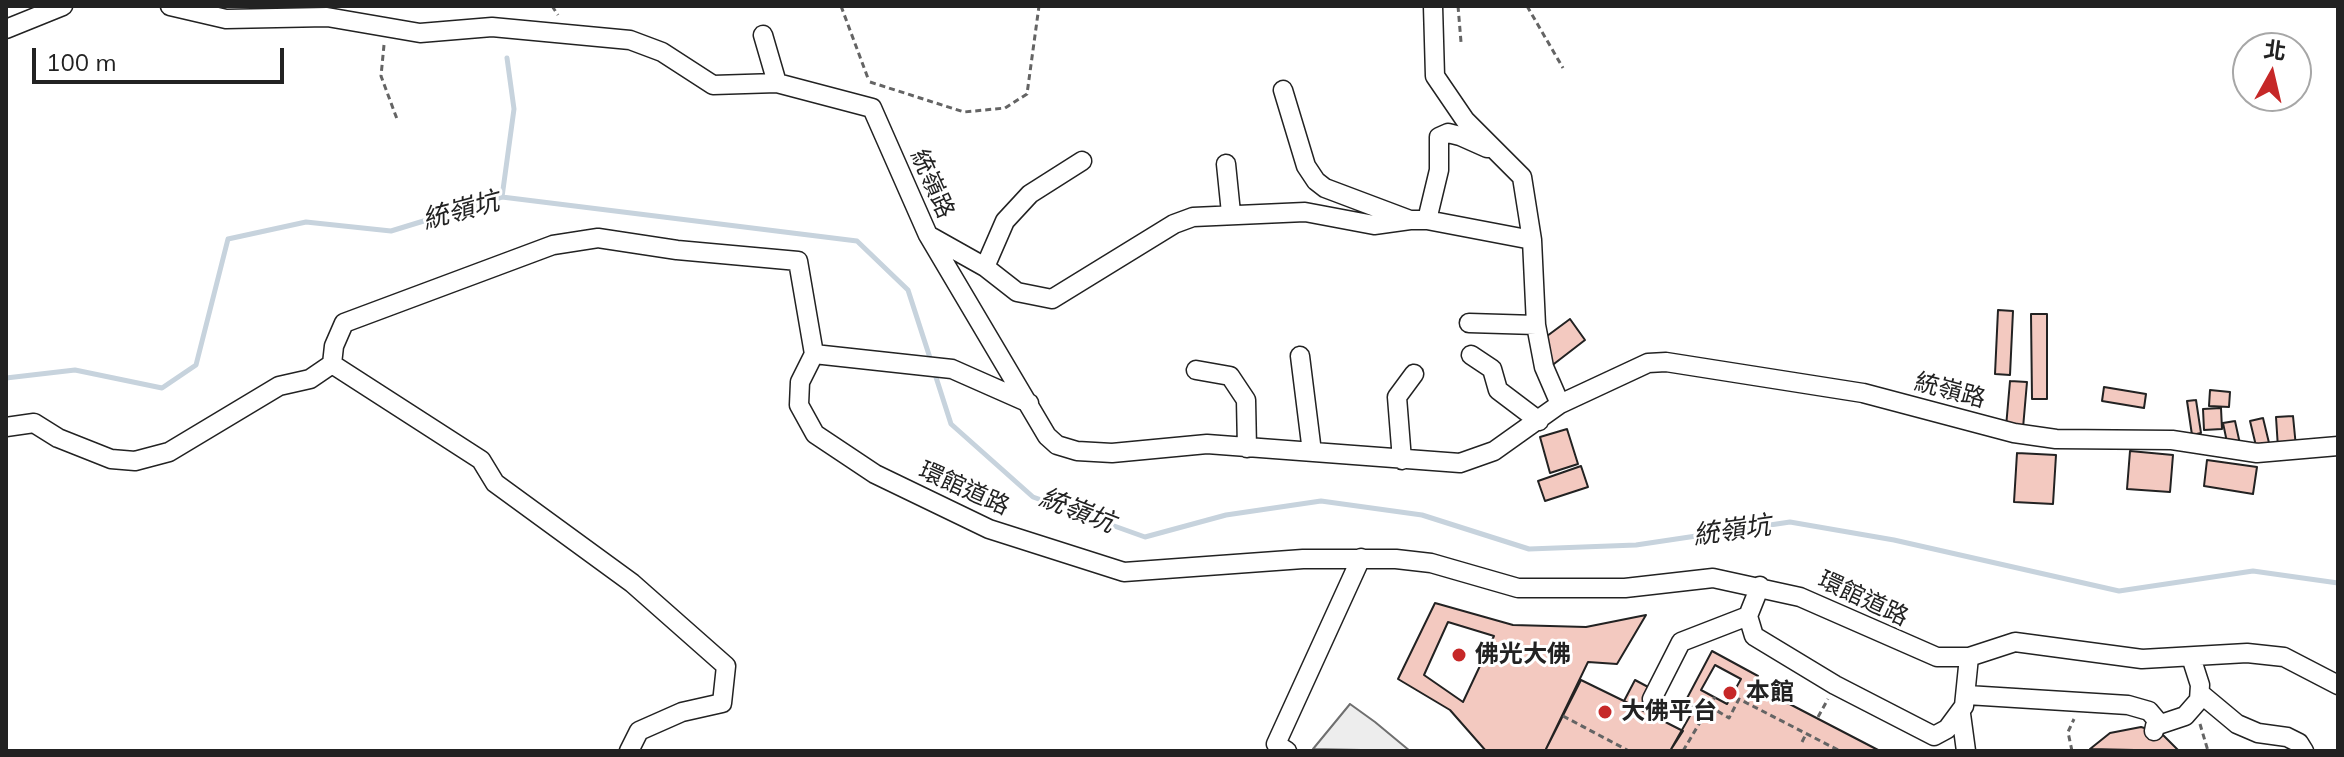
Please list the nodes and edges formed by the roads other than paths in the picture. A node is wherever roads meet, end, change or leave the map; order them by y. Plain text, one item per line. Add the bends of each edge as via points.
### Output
1 (63, 6) edge
2 (170, 6) edge
3 (1433, 6) edge
4 (6, 29) edge
5 (763, 35) dead end
6 (777, 83) junction
7 (1283, 90) dead end
8 (1504, 156) junction
9 (1082, 161) dead end
10 (1226, 164) dead end
11 (1231, 213) junction
12 (1419, 220) junction
13 (928, 235) junction
14 (1532, 240) junction
15 (985, 267) junction
16 (1469, 323) dead end
17 (1536, 325) junction
18 (814, 354) junction
19 (1471, 355) dead end
20 (1300, 356) dead end
21 (332, 364) junction
22 (1196, 370) dead end
23 (1414, 374) dead end
24 (1029, 403) junction
25 (1560, 404) junction
26 (1539, 421) junction
27 (6, 427) edge
28 (2338, 446) edge
29 (1247, 448) junction
30 (1312, 452) junction
31 (1402, 460) junction
32 (1361, 558) junction
33 (1760, 586) junction
34 (1748, 616) junction
35 (1969, 657) junction
36 (2191, 657) junction
37 (2338, 685) edge
38 (1967, 695) junction
39 (1652, 699) dead end
40 (2197, 702) junction
41 (1961, 714) junction
42 (629, 751) edge
43 (1287, 751) edge
44 (1966, 751) edge
45 (2304, 751) edge

1 - 4 street
2 - 6 street via 226,19 327,17 420,33 492,27 630,40 662,52 713,85
3 - 8 street via 1435,76 1465,120
5 - 6 street
6 - 13 street, 統嶺路 via 872,108
7 - 12 street via 1306,166 1316,181
8 - 12 street via 1460,136 1439,137 1439,170
8 - 14 street via 1522,177
9 - 15 street via 1030,194 1005,221
10 - 11 street
11 - 12 street via 1318,213 1374,225
11 - 15 street via 1174,224 1052,299 1017,292
12 - 14 street
13 - 15 street
13 - 24 street, 統嶺路
14 - 17 street
16 - 17 street
17 - 25 street via 1544,367
18 - 21 street via 798,261 598,238 553,245 344,323
18 - 24 street via 952,369
18 - 32 street, 環館道路 via 800,382 799,405 815,434 875,474 989,529 1124,572
19 - 26 street via 1492,369 1498,390
20 - 30 street
21 - 27 street via 310,379 279,386 169,452 135,461 111,459 34,423
21 - 42 street via 481,460 495,483 632,583 726,666 722,703 682,712 639,731
22 - 29 street via 1230,376 1246,400
23 - 31 street via 1397,397
24 - 29 street, 統嶺路 via 1047,436 1077,451 1207,444
25 - 26 street, 統嶺路
25 - 28 street, 統嶺路 via 1648,363 1666,362 1863,393 2056,439 2172,440 2257,453
26 - 31 street, 統嶺路 via 1479,458 1460,463
29 - 30 street, 統嶺路
30 - 31 street, 統嶺路
32 - 33 street, 環館道路 via 1431,563 1518,588 1625,588 1713,578
32 - 43 street via 1276,744
33 - 34 street
33 - 35 street, 環館道路 via 1800,597 1937,657
34 - 39 street via 1681,642
34 - 41 street via 1754,636 1931,735 1941,734
35 - 36 street, 環館道路 via 2020,642 2142,659
35 - 38 street
36 - 37 street, 環館道路 via 2284,657
36 - 40 street
38 - 40 street via 2128,705 2149,711 2157,727 2185,716
38 - 41 street
40 - 45 street via 2258,733 2287,737
41 - 44 street

